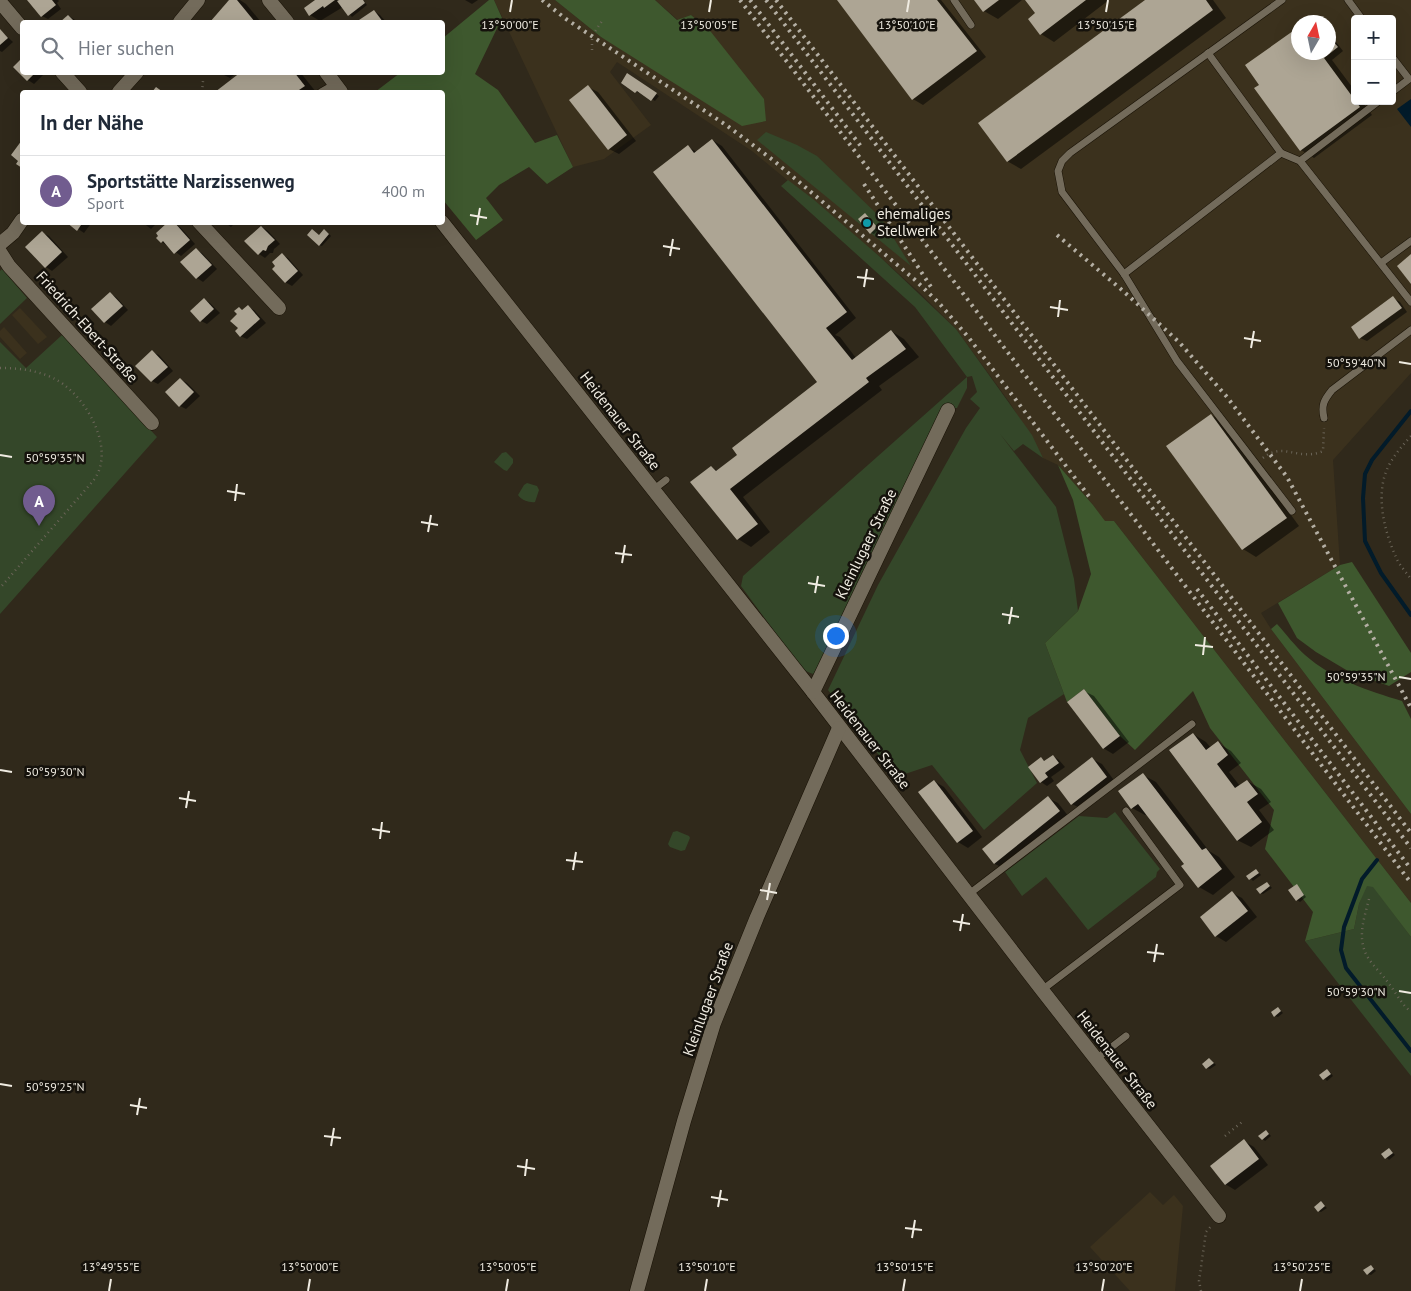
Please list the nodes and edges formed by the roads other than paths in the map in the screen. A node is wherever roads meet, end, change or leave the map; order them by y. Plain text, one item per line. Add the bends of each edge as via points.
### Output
1 (198, 0) edge
2 (270, 0) edge
3 (954, 0) edge
4 (1282, 0) edge
5 (1348, 0) edge
6 (0, 2) edge
7 (1359, 15) edge
8 (182, 20) edge
9 (285, 20) edge
10 (20, 26) edge
11 (970, 26) dead end
12 (1208, 53) junction
13 (1396, 62) edge
14 (65, 75) edge
15 (134, 75) edge
16 (328, 75) edge
17 (338, 88) edge
18 (1396, 89) edge
19 (78, 90) edge
20 (122, 90) edge
21 (1375, 105) edge
22 (1281, 154) junction
23 (1300, 162) junction
24 (20, 223) edge
25 (203, 225) edge
26 (444, 225) edge
27 (1411, 241) edge
28 (0, 244) edge
29 (0, 252) edge
30 (1381, 263) junction
31 (1124, 274) junction
32 (1411, 302) edge
33 (279, 308) dead end
34 (1411, 330) edge
35 (948, 410) dead end
36 (1324, 418) road end
37 (152, 423) dead end
38 (666, 480) dead end
39 (653, 490) junction
40 (1292, 511) dead end
41 (813, 692) junction
42 (1192, 724) dead end
43 (839, 728) junction
44 (1126, 811) dead end
45 (969, 894) junction
46 (1042, 990) junction
47 (1126, 1036) dead end
48 (1096, 1059) junction
49 (1219, 1216) road end
50 (637, 1291) edge

1 - 8 street
2 - 9 street
3 - 11 lane
4 - 12 lane
5 - 7 lane
6 - 10 street
12 - 22 lane
12 - 31 lane via 1070,153 1058,171 1062,192
13 - 18 lane via 1409,79
14 - 19 street
15 - 20 street
16 - 17 street
21 - 23 lane
22 - 23 lane
22 - 31 lane
23 - 30 lane
24 - 28 street
25 - 33 street
26 - 39 street, Heidenauer Straße
27 - 30 lane
29 - 37 street, Friedrich-Ebert-Straße via 9,266
30 - 32 lane
31 - 40 lane via 1177,361
34 - 36 lane via 1332,390 1324,399
35 - 41 street, Kleinlugaer Straße
38 - 39 lane
39 - 41 street, Heidenauer Straße
41 - 43 street, Heidenauer Straße
42 - 45 lane
43 - 45 street, Heidenauer Straße
43 - 50 street, Kleinlugaer Straße via 714,1023
44 - 46 lane via 1180,885
45 - 46 street, Heidenauer Straße
46 - 48 street, Heidenauer Straße
47 - 48 lane
48 - 49 street, Heidenauer Straße

